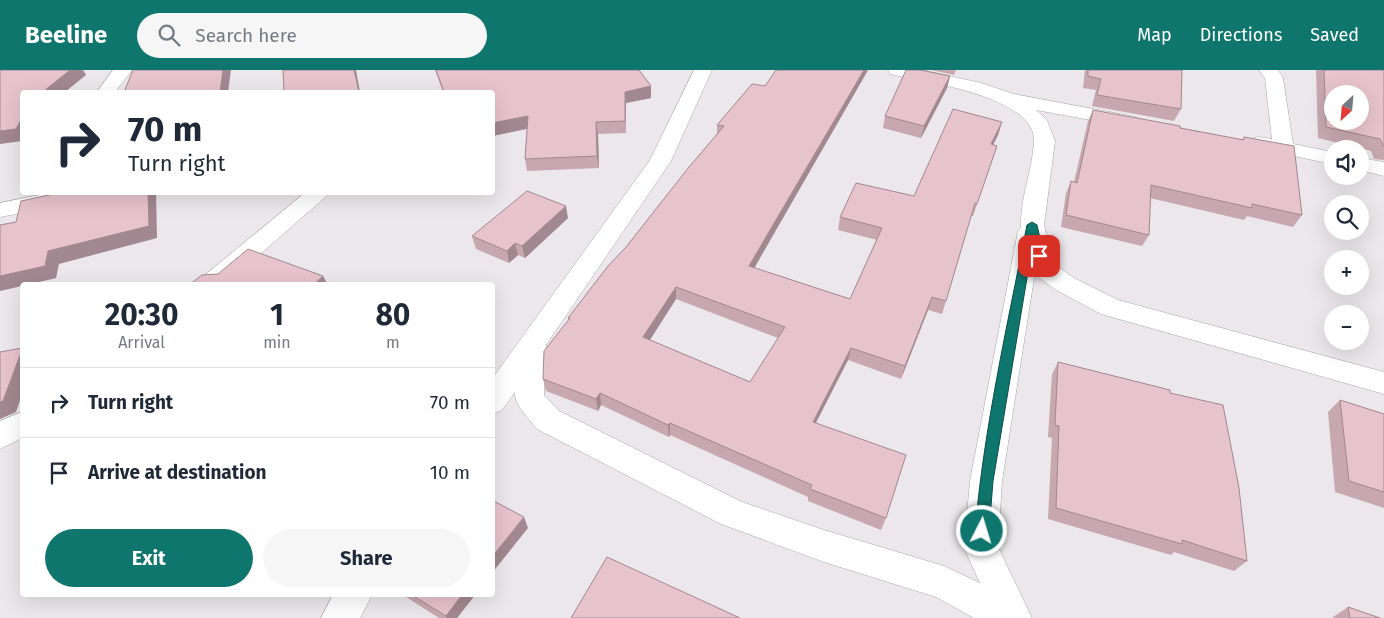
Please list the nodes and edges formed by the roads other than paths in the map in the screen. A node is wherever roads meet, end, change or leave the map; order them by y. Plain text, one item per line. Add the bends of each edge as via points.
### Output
1 (123, 70) edge
2 (703, 70) edge
3 (897, 70) edge
4 (1268, 70) edge
5 (108, 90) edge
6 (1010, 99) junction
7 (1147, 124) edge
8 (1235, 139) edge
9 (1284, 148) junction
10 (1324, 156) edge
11 (1369, 166) edge
12 (1384, 169) edge
13 (65, 195) edge
14 (316, 195) edge
15 (45, 197) edge
16 (0, 210) edge
17 (1032, 225) junction
18 (213, 282) edge
19 (533, 346) junction
20 (1384, 383) edge
21 (495, 398) edge
22 (20, 425) edge
23 (0, 436) edge
24 (353, 597) edge
25 (339, 618) edge
26 (1012, 618) edge

1 - 5 street
2 - 19 street via 660,161
3 - 6 street via 974,87
4 - 9 street via 1274,78
6 - 7 street
6 - 17 street via 1037,120 1044,141
8 - 9 street
9 - 10 street
11 - 12 street
13 - 15 street
14 - 18 street
15 - 16 street
17 - 20 street via 1039,256 1047,270 1064,284 1110,307
17 - 26 street via 988,471 980,548
19 - 21 street
19 - 26 street via 529,398 548,420 732,514 944,583
22 - 23 street
24 - 25 street

